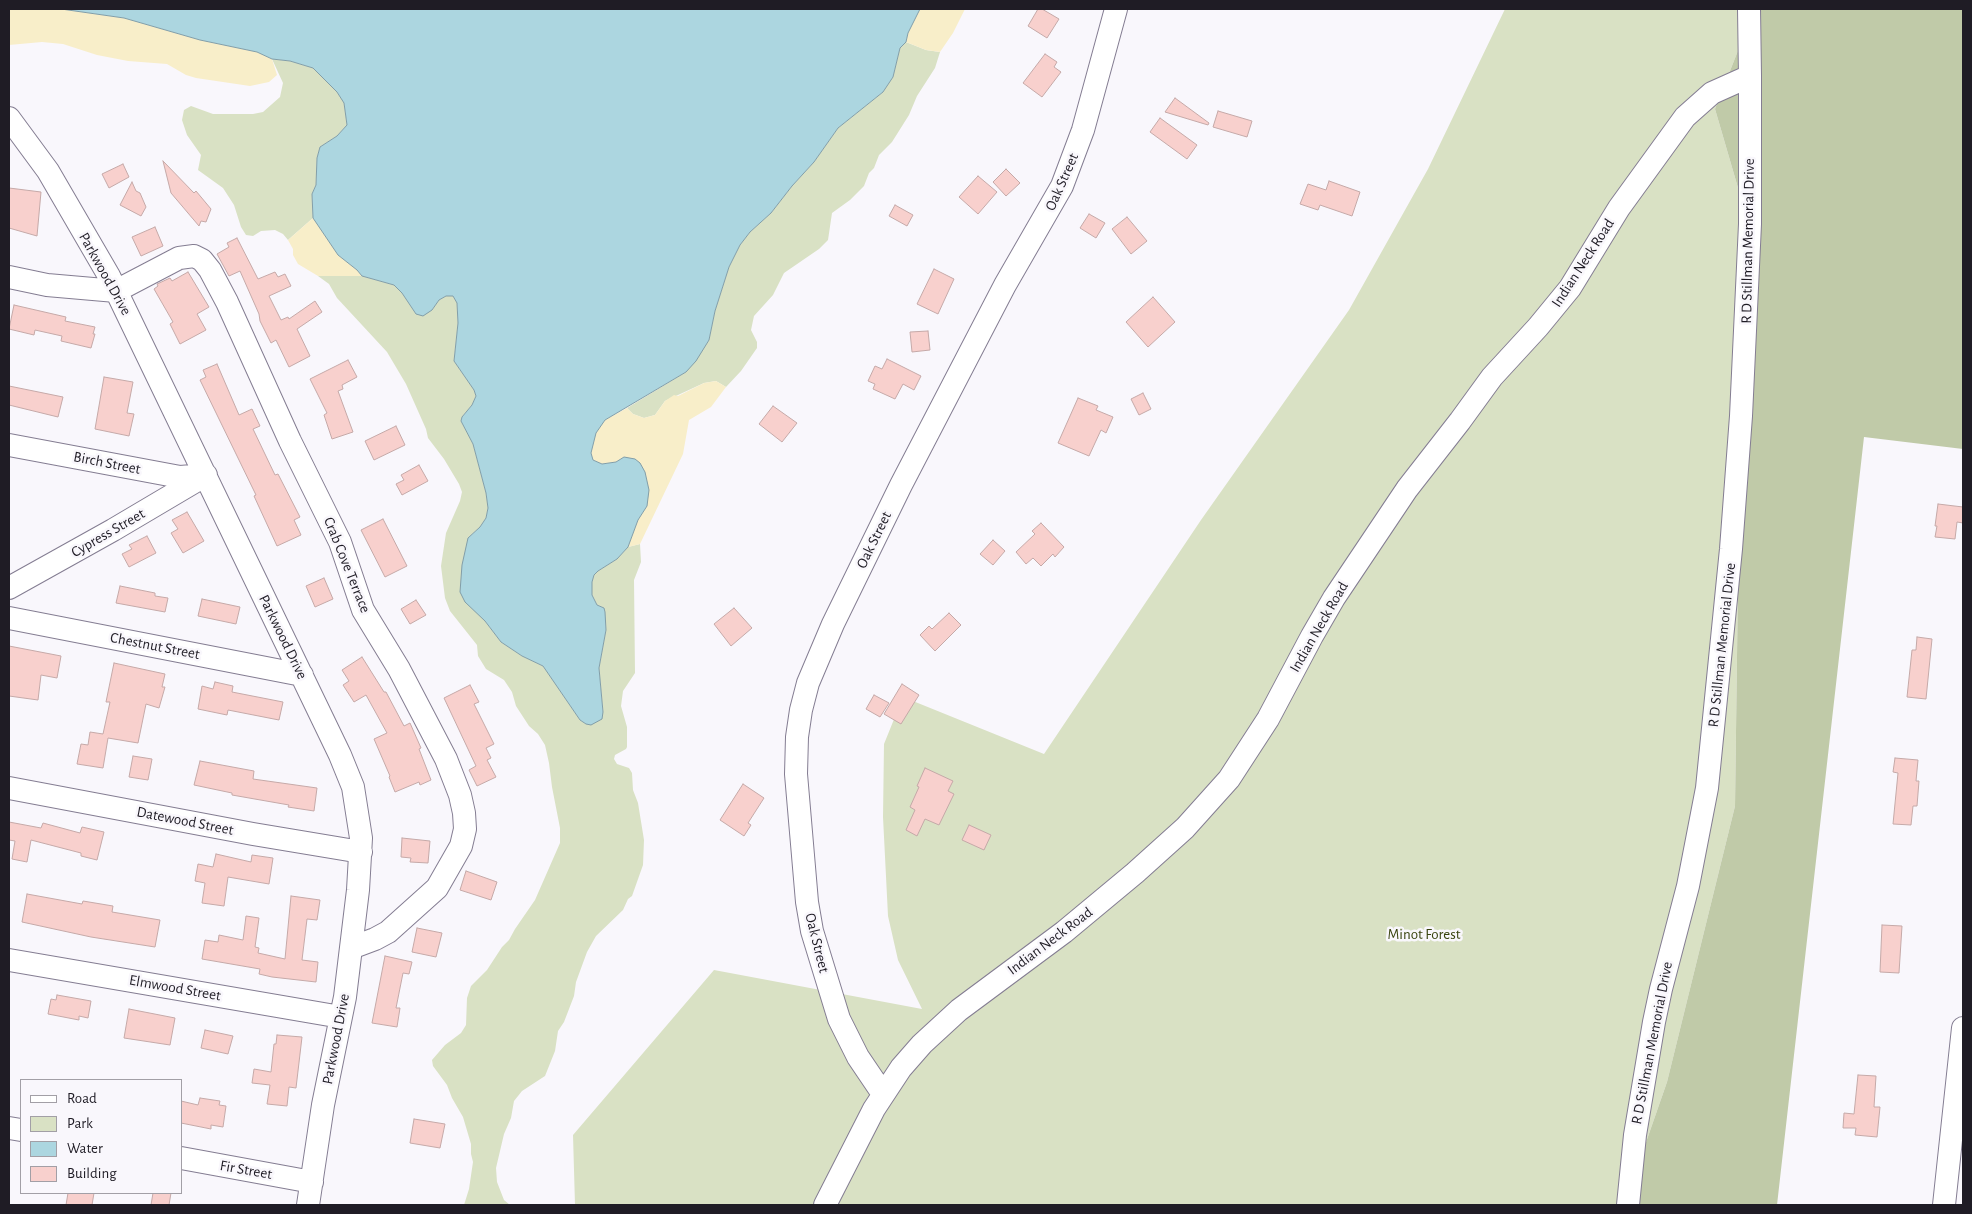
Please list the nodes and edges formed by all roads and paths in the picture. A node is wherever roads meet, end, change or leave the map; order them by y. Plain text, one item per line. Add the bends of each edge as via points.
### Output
1 (1116, 9) edge
2 (1749, 9) edge
3 (1750, 76) junction
4 (9, 118) edge
5 (9, 277) edge
6 (116, 291) junction
7 (9, 445) edge
8 (206, 475) junction
9 (9, 588) edge
10 (9, 618) edge
11 (302, 675) junction
12 (9, 788) edge
13 (361, 852) junction
14 (351, 948) junction
15 (9, 960) edge
16 (341, 1017) junction
17 (1963, 1028) edge
18 (883, 1094) junction
19 (182, 1158) edge
20 (312, 1182) junction
21 (308, 1205) edge
22 (825, 1205) edge
23 (1628, 1205) edge
24 (1944, 1205) edge

1 - 18 street, Oak Street via 1083,130 1062,186 1005,285 901,485 833,624 808,683 801,710 796,774 812,931 845,1032
2 - 3 street
3 - 18 street, Indian Neck Road via 1712,93 1685,117 1619,208 1570,288 1492,377 1407,489 1323,617 1255,740 1215,796 1169,843 1088,913 945,1021 911,1056
3 - 23 street, R D Stillman Memorial Drive via 1750,224 1741,416 1707,788 1688,886 1660,989 1635,1135
4 - 6 street, Parkwood Drive via 48,171
5 - 6 street via 47,285
6 - 8 street, Parkwood Drive
6 - 14 street, Crab Cove Terrace via 183,256 198,258 210,270 332,525 363,610 425,716 457,786 464,814 464,836 443,880 429,897 388,932
7 - 8 street, Birch Street via 180,477
8 - 9 street, Cypress Street
8 - 11 street, Parkwood Drive
10 - 11 street, Chestnut Street
11 - 13 street, Parkwood Drive via 349,776 358,810
12 - 13 street, Datewood Street
13 - 14 street, Parkwood Drive
14 - 16 street, Parkwood Drive
15 - 16 street, Elmwood Street
16 - 20 street, Parkwood Drive
17 - 24 street
18 - 22 street, Indian Neck Road
19 - 20 street, Fir Street
20 - 21 street, Parkwood Drive

